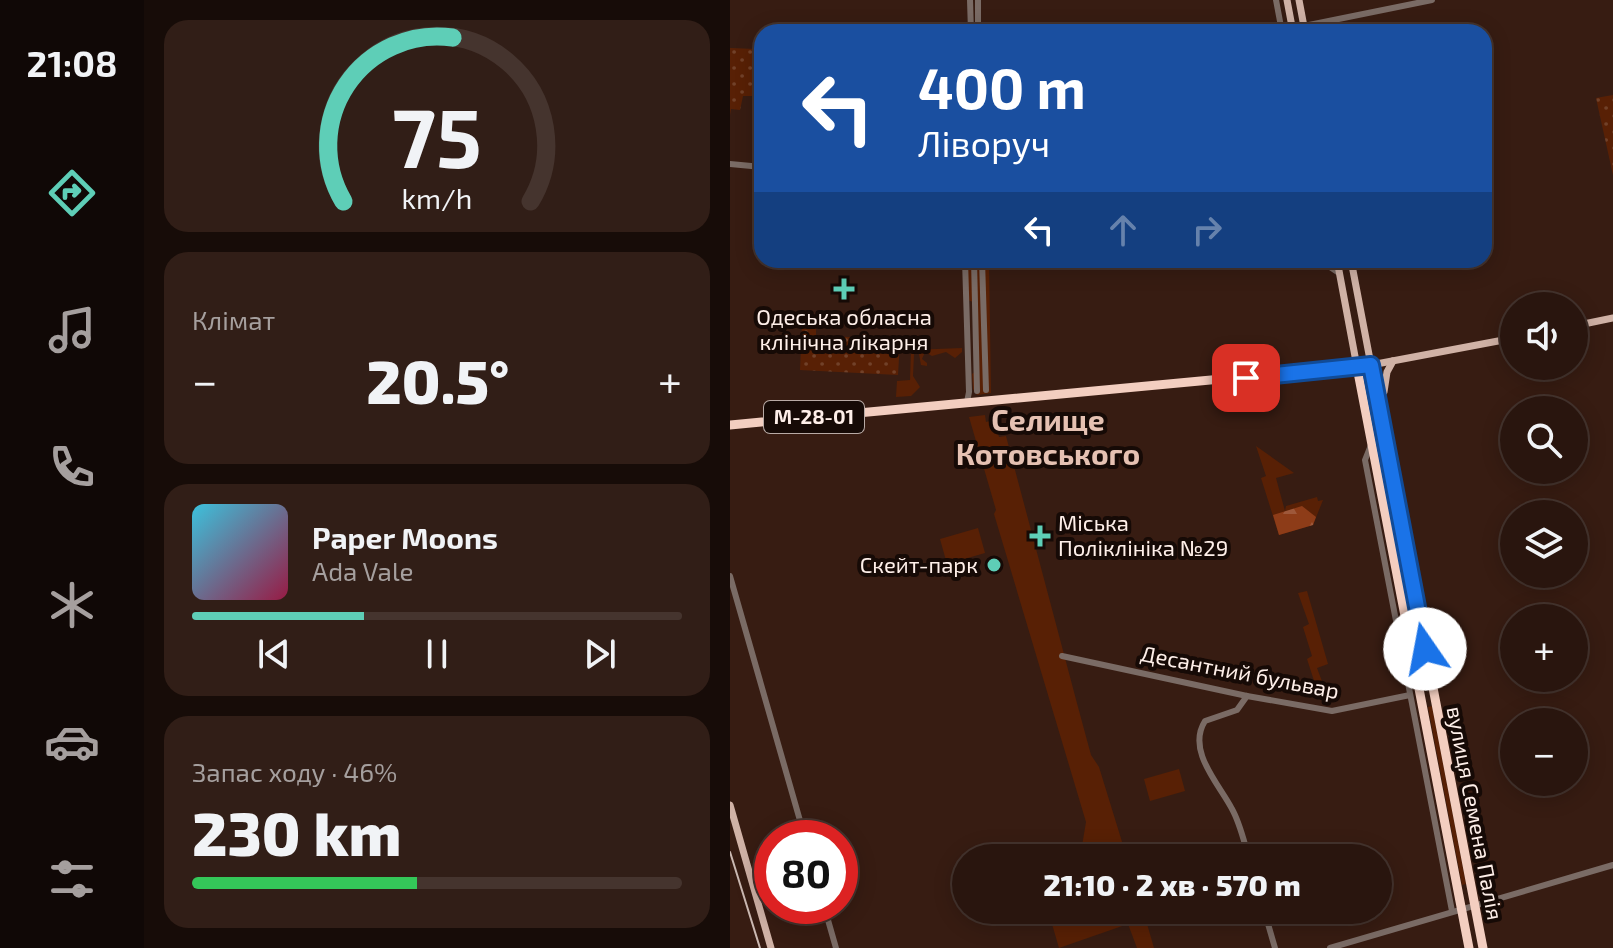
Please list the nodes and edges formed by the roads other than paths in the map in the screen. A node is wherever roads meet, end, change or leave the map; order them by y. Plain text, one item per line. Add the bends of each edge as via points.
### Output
1 (970, 0) edge
2 (978, 0) edge
3 (1276, 0) edge
4 (1287, 0) edge
5 (1299, 0) edge
6 (1432, 0) edge
7 (971, 24) edge
8 (978, 24) edge
9 (1280, 24) edge
10 (1292, 24) edge
11 (1304, 24) edge
12 (1327, 24) edge
13 (730, 164) edge
14 (754, 166) edge
15 (965, 268) edge
16 (974, 268) edge
17 (982, 268) edge
18 (1332, 268) edge
19 (1338, 268) edge
20 (1353, 268) edge
21 (1339, 273) junction
22 (1613, 318) edge
23 (1588, 323) edge
24 (1500, 341) edge
25 (1393, 361) junction
26 (1371, 365) junction
27 (1357, 367) junction
28 (1377, 396) junction
29 (967, 402) junction
30 (730, 425) edge
31 (1371, 445) junction
32 (1402, 536) junction
33 (1389, 539) junction
34 (730, 576) edge
35 (1062, 656) dead end
36 (1410, 695) junction
37 (1247, 696) junction
38 (1435, 701) junction
39 (1423, 704) junction
40 (730, 805) edge
41 (800, 820) edge
42 (1245, 844) edge
43 (1613, 865) edge
44 (1475, 905) junction
45 (1457, 910) junction
46 (829, 924) edge
47 (1268, 924) edge
48 (771, 948) edge
49 (836, 948) edge
50 (1275, 948) edge
51 (1330, 948) edge
52 (1469, 948) edge
53 (1483, 948) edge

1 - 7 street
2 - 8 street
3 - 9 street
4 - 10 main road
5 - 11 main road
6 - 12 street
13 - 14 street
15 - 29 street
16 - 17 street via 982,391
18 - 21 street
19 - 21 main road, вулиця Семена Палія
20 - 26 main road, вулиця Семена Палія
21 - 27 main road, вулиця Семена Палія
22 - 23 main road
24 - 25 main road
25 - 26 main road
25 - 28 main road via 1384,392
26 - 27 highway, М-28-01
26 - 28 highway, вулиця Семена Палія
27 - 29 highway, М-28-01
27 - 31 highway, вулиця Семена Палія
28 - 32 highway, вулиця Семена Палія
29 - 30 highway, М-28-01
31 - 33 highway, вулиця Семена Палія
31 - 36 street via 1365,460
32 - 33 highway
32 - 38 highway, вулиця Семена Палія
33 - 39 highway, вулиця Семена Палія
34 - 41 street
35 - 37 street, Десантний бульвар
36 - 37 street, Десантний бульвар via 1338,711
36 - 45 street
37 - 42 street via 1237,710 1205,721 1201,734 1207,770 1234,811
38 - 39 highway
38 - 44 highway, вулиця Семена Палія
39 - 45 highway, вулиця Семена Палія
40 - 48 main road
43 - 44 street
44 - 45 street
44 - 53 highway, вулиця Семена Палія
45 - 51 street
45 - 52 highway, вулиця Семена Палія
46 - 49 street
47 - 50 street

